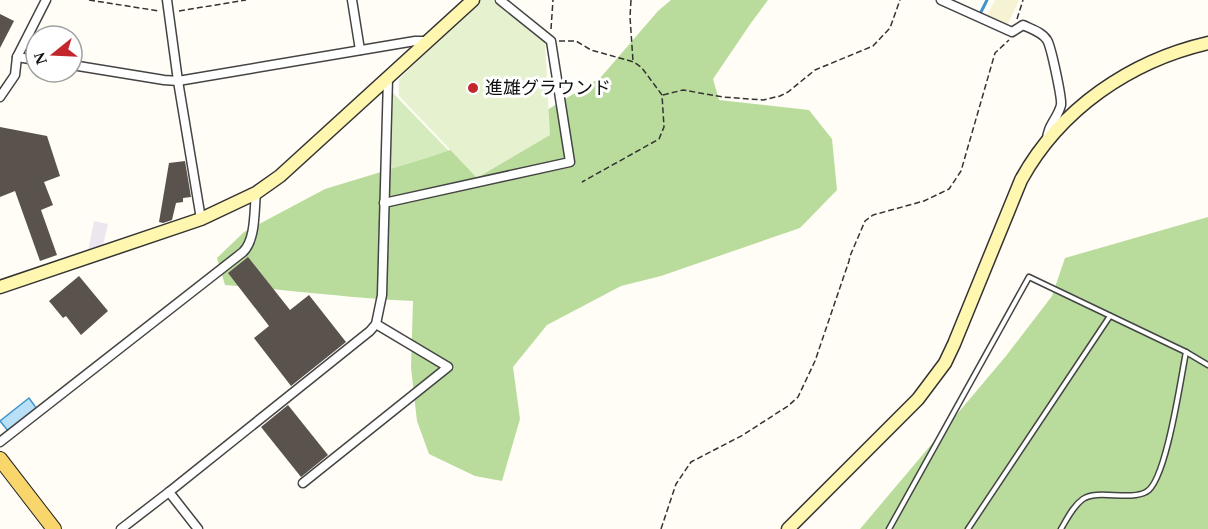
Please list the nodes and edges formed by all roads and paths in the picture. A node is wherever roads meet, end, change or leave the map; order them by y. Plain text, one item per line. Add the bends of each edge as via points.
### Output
1 (46, 0) edge
2 (167, 0) edge
3 (352, 0) edge
4 (473, 0) edge
5 (500, 0) edge
6 (553, 0) edge
7 (631, 0) edge
8 (900, 0) edge
9 (941, 0) edge
10 (1023, 0) edge
11 (1012, 32) junction
12 (428, 41) junction
13 (551, 41) junction
14 (1208, 44) edge
15 (360, 50) junction
16 (17, 57) junction
17 (24, 58) edge
18 (633, 62) junction
19 (84, 68) edge
20 (388, 78) junction
21 (178, 81) junction
22 (662, 95) junction
23 (0, 97) edge
24 (1047, 140) junction
25 (582, 182) dead end
26 (256, 193) junction
27 (384, 203) junction
28 (201, 219) junction
29 (0, 287) edge
30 (1110, 316) junction
31 (376, 324) junction
32 (1186, 352) junction
33 (1208, 365) edge
34 (0, 442) edge
35 (0, 459) edge
36 (303, 483) dead end
37 (169, 492) junction
38 (54, 529) edge
39 (121, 529) edge
40 (198, 529) edge
41 (661, 529) edge
42 (788, 529) edge
43 (889, 529) edge
44 (968, 529) edge
45 (1061, 529) edge

1 - 16 street
2 - 21 street
3 - 15 street
4 - 12 street
5 - 13 street
6 - 13 path
7 - 18 path
8 - 22 path via 890,28 873,45 815,70 780,96 763,100 683,90
9 - 11 street
10 - 11 path
11 - 24 street via 1023,25 1036,31 1047,40 1053,58 1061,105
11 - 41 path via 995,53 961,171 949,189 865,221 815,362 798,397 743,435 691,462 676,484
12 - 15 street
12 - 20 street
13 - 18 path via 576,41 591,50
13 - 27 street via 570,162
14 - 24 street via 1176,52 1129,73 1085,103
15 - 21 street
16 - 17 street
16 - 23 street via 15,75
18 - 22 path
19 - 21 street
20 - 26 street
20 - 27 street
21 - 28 street
22 - 25 path via 664,127 659,139
24 - 42 street via 1021,180 954,344 938,372 918,399
26 - 28 street
26 - 34 street via 248,248
27 - 31 street via 382,295
28 - 29 street
30 - 32 lane
30 - 43 lane via 1029,277
30 - 44 lane
31 - 36 street via 448,367
31 - 37 street
32 - 33 lane
32 - 45 lane via 1154,486 1146,493 1127,496 1088,496
35 - 38 main road
37 - 39 street
37 - 40 street

